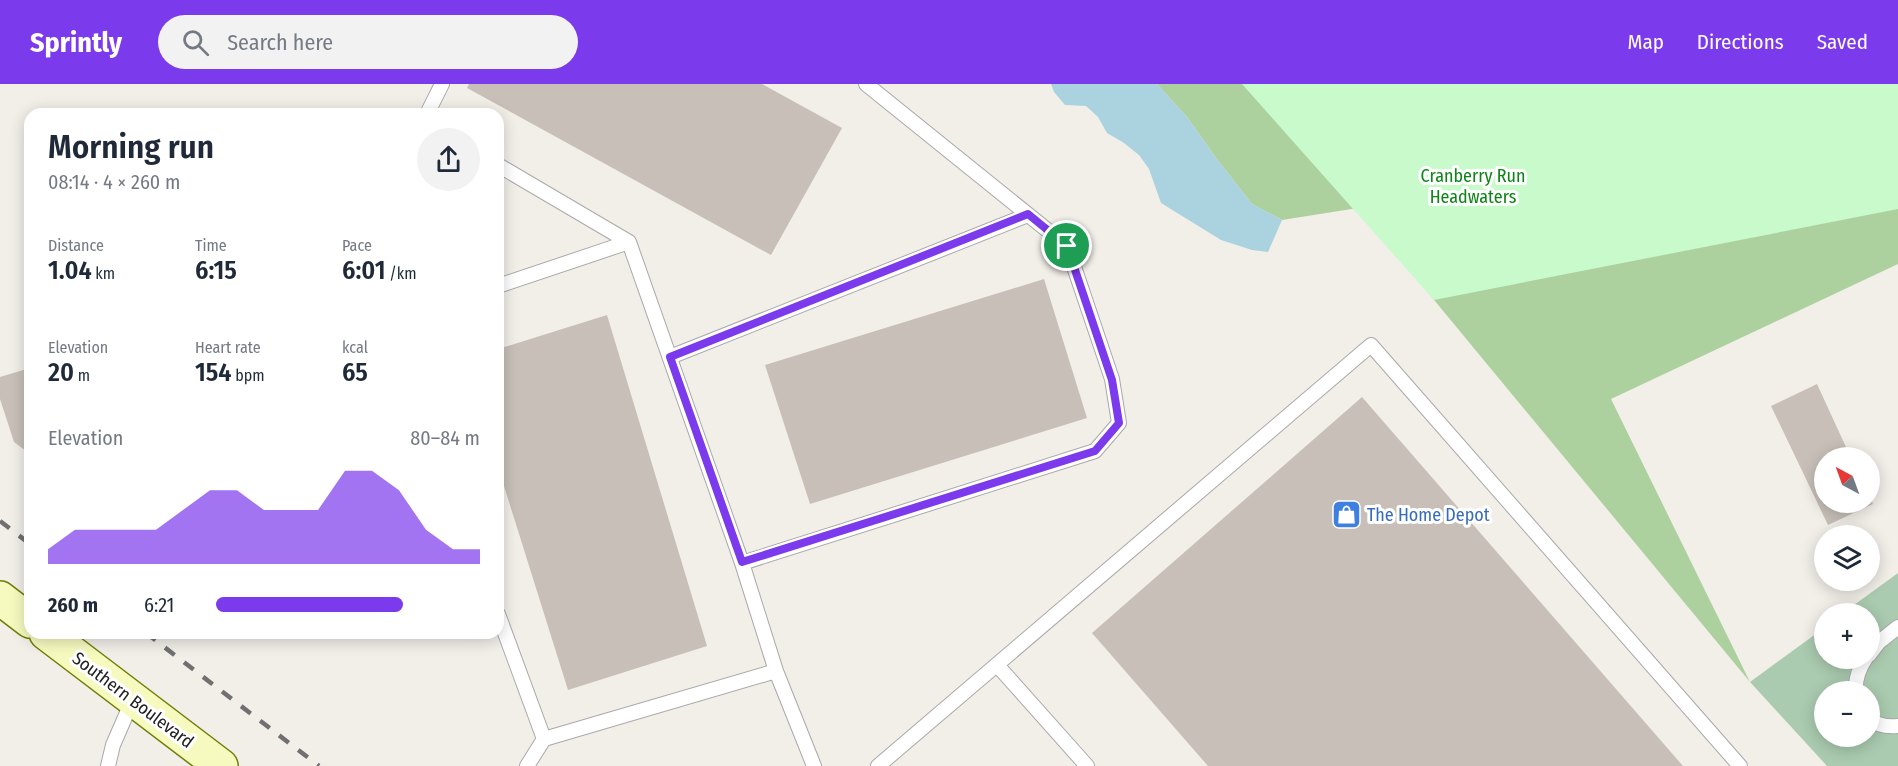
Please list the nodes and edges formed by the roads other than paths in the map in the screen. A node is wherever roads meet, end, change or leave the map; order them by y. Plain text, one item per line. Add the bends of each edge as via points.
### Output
1 (442, 84) edge
2 (866, 84) edge
3 (430, 108) edge
4 (504, 169) edge
5 (1028, 214) junction
6 (629, 242) junction
7 (504, 284) edge
8 (670, 357) junction
9 (742, 562) junction
10 (0, 598) edge
11 (24, 616) edge
12 (1898, 627) edge
13 (504, 630) edge
14 (54, 639) edge
15 (1880, 641) edge
16 (996, 665) junction
17 (776, 670) junction
18 (133, 699) junction
19 (1880, 725) edge
20 (1898, 726) edge
21 (544, 739) junction
22 (108, 766) edge
23 (221, 766) edge
24 (527, 766) edge
25 (814, 766) edge
26 (878, 766) edge
27 (1087, 766) edge
28 (1740, 766) edge

1 - 3 lane
2 - 5 lane
4 - 6 lane
5 - 8 lane
5 - 9 lane via 1067,246 1112,380 1119,423 1095,451
6 - 7 lane
6 - 8 lane
8 - 9 lane
9 - 17 lane
10 - 11 street
12 - 15 lane
13 - 21 lane
14 - 18 street, Southern Boulevard
16 - 26 lane
16 - 27 lane
16 - 28 lane via 1371,345
17 - 21 lane
17 - 25 lane
18 - 22 lane
18 - 23 street, Southern Boulevard
19 - 20 lane
21 - 24 lane

